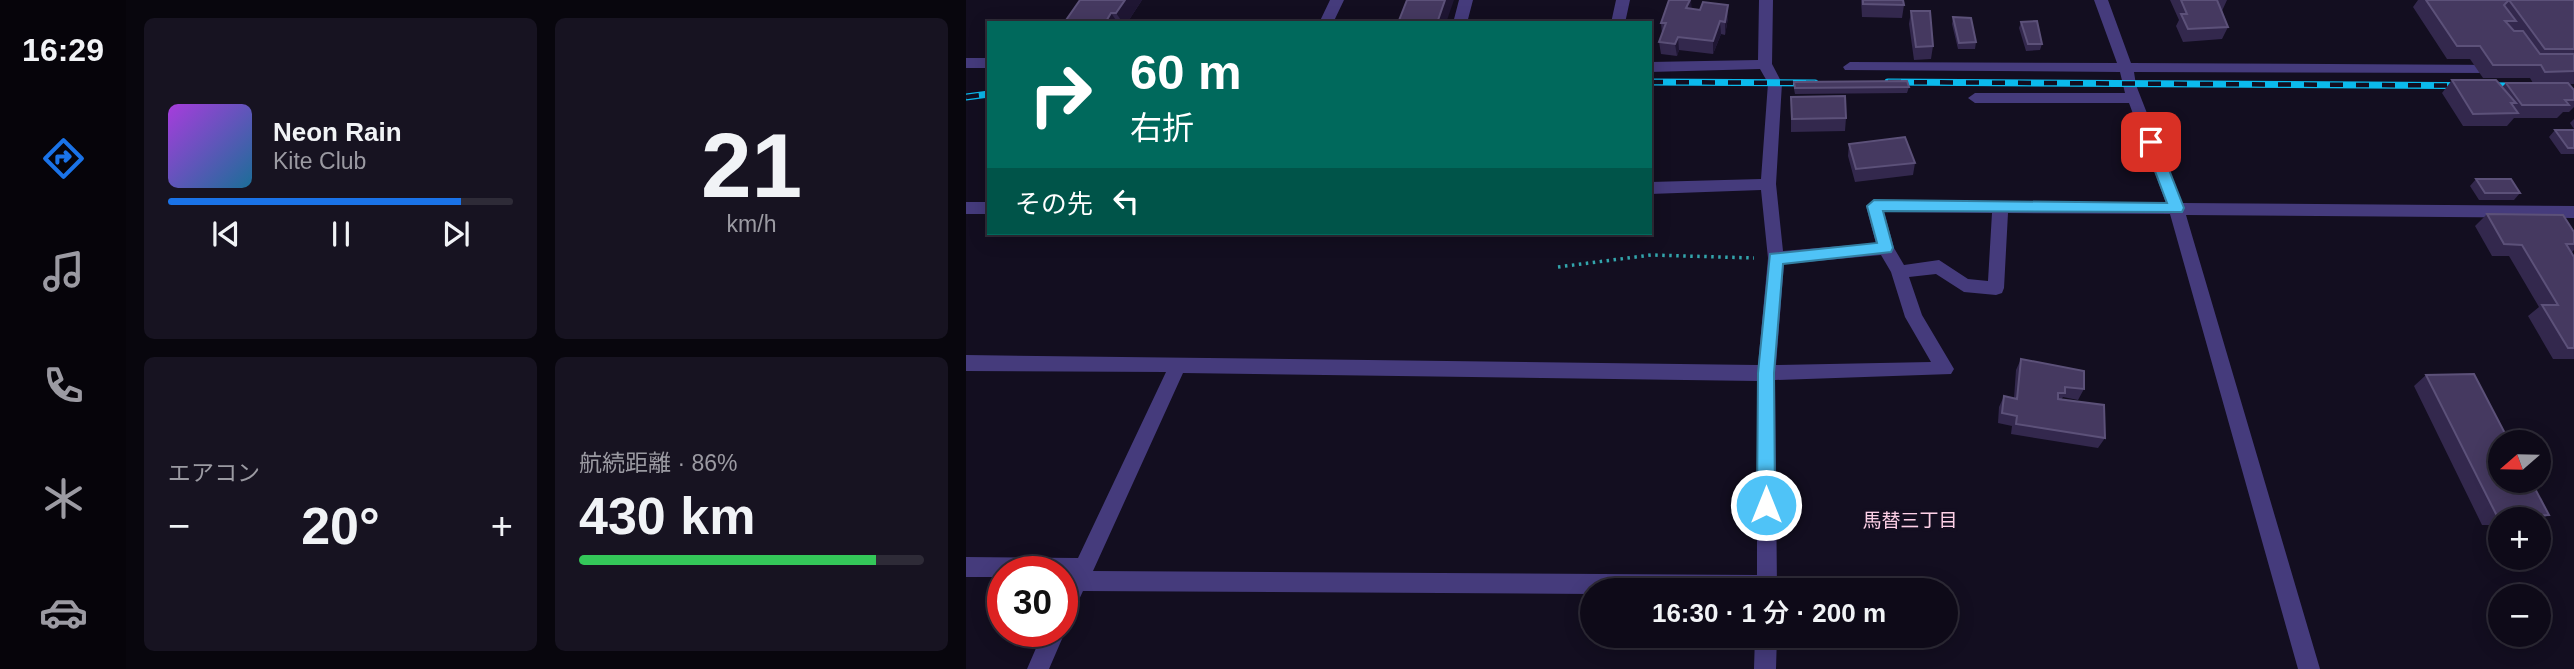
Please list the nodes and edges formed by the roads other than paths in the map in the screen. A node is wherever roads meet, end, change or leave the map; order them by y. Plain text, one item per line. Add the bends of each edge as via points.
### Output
1 (1337, 0) edge
2 (1466, 0) edge
3 (1623, 0) edge
4 (1766, 0) edge
5 (2101, 0) edge
6 (1327, 21) edge
7 (1461, 21) edge
8 (1618, 21) edge
9 (966, 63) edge
10 (987, 63) edge
11 (1765, 64) junction
12 (1652, 67) edge
13 (1850, 67) dead end
14 (2126, 67) junction
15 (2516, 68) edge
16 (2134, 97) junction
17 (1975, 98) dead end
18 (1768, 184) junction
19 (1652, 188) edge
20 (2000, 207) junction
21 (966, 208) edge
22 (987, 208) edge
23 (2176, 208) junction
24 (2574, 212) edge
25 (1886, 248) junction
26 (1776, 258) junction
27 (1899, 272) junction
28 (966, 363) edge
29 (1178, 365) junction
30 (1766, 373) junction
31 (966, 567) edge
32 (1079, 575) junction
33 (1766, 578) edge
34 (1580, 584) edge
35 (1048, 647) edge
36 (1766, 648) edge
37 (1038, 669) edge
38 (1765, 669) edge
39 (2309, 669) edge

1 - 6 street
2 - 7 street
3 - 8 street
4 - 11 street
5 - 14 street
9 - 10 street
11 - 12 street
11 - 18 street via 1774,83
13 - 14 street
14 - 15 street
14 - 16 street
16 - 17 street
16 - 23 street
18 - 19 street
18 - 26 street
20 - 23 street
20 - 25 street via 1874,206
20 - 27 street via 1996,289 1964,285 1939,267
21 - 22 street
23 - 24 street
23 - 39 street
25 - 26 street
25 - 27 street
26 - 30 street
27 - 30 street via 1914,317 1945,369
28 - 29 street
29 - 30 street
29 - 32 street
30 - 33 street
31 - 32 street
32 - 34 street
35 - 37 street
36 - 38 street

